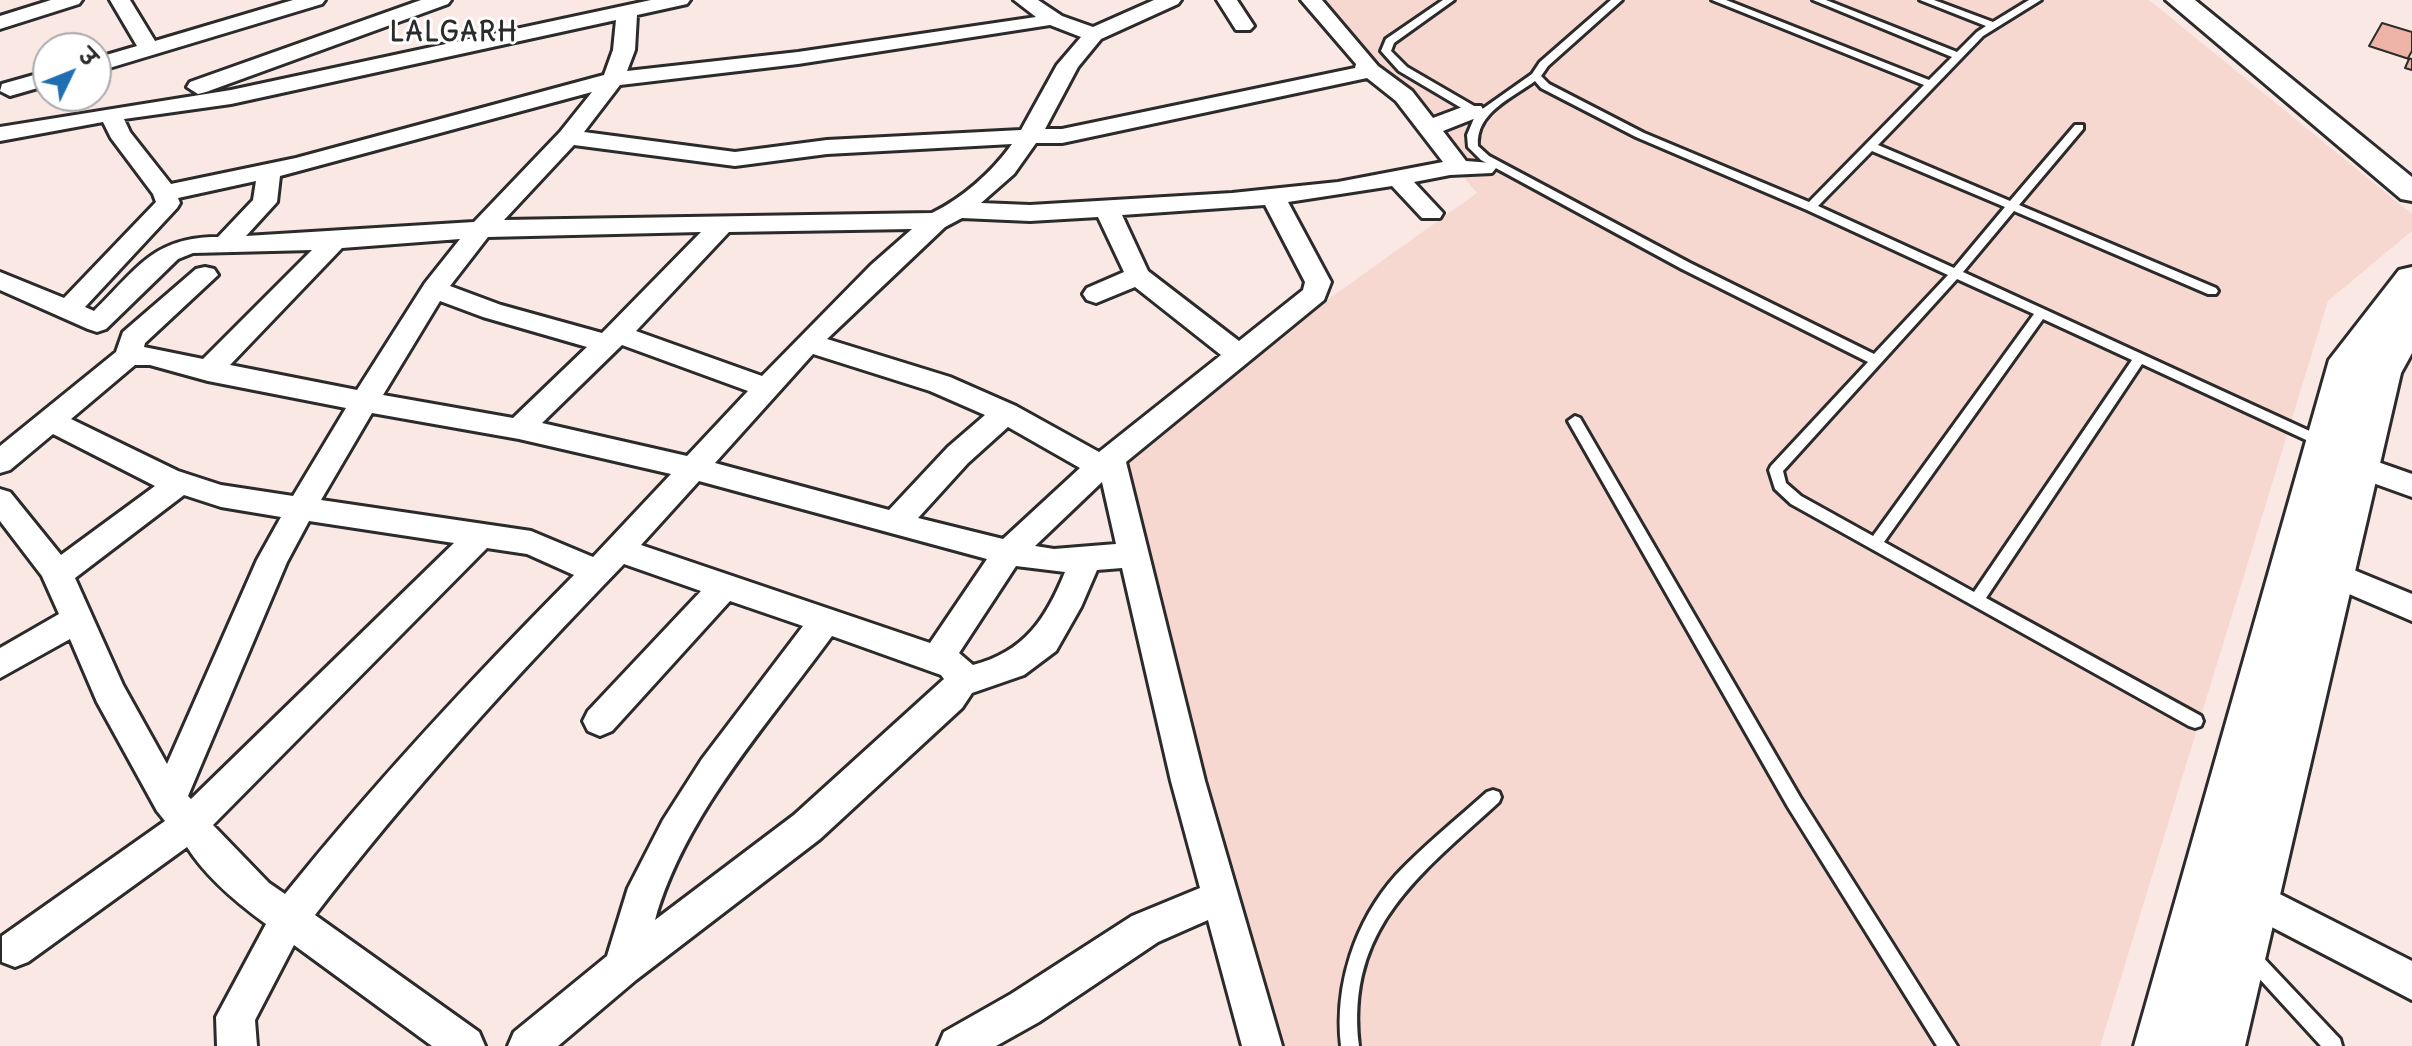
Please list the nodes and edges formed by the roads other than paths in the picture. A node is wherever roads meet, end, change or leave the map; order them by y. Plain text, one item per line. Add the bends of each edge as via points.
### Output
1 (72, 0) edge
2 (120, 0) edge
3 (315, 0) edge
4 (441, 0) edge
5 (1024, 0) edge
6 (1171, 0) edge
7 (1227, 0) edge
8 (1311, 0) edge
9 (1449, 0) edge
10 (1617, 0) edge
11 (1717, 0) edge
12 (1818, 0) edge
13 (1925, 0) edge
14 (2036, 0) edge
15 (2179, 0) edge
16 (668, 1) edge
17 (627, 11) junction
18 (1052, 18) junction
19 (0, 23) edge
20 (1243, 26) dead end
21 (1994, 26) junction
22 (1094, 35) junction
23 (150, 50) junction
24 (1958, 56) junction
25 (1391, 59) junction
26 (112, 61) edge
27 (1367, 66) junction
28 (1536, 76) junction
29 (613, 79) junction
30 (32, 83) edge
31 (1931, 84) junction
32 (10, 89) dead end
33 (124, 112) junction
34 (1477, 113) junction
35 (2079, 127) dead end
36 (1429, 128) junction
37 (0, 134) edge
38 (568, 137) junction
39 (1029, 137) junction
40 (1871, 146) junction
41 (1450, 168) junction
42 (1484, 168) dead end
43 (269, 171) junction
44 (1397, 178) junction
45 (2412, 192) edge
46 (165, 193) junction
47 (1273, 196) junction
48 (1106, 207) junction
49 (1811, 207) junction
50 (2014, 207) junction
51 (1431, 213) dead end
52 (947, 215) junction
53 (722, 224) junction
54 (481, 229) junction
55 (334, 241) junction
56 (224, 245) junction
57 (1955, 274) junction
58 (205, 275) dead end
59 (1138, 276) junction
60 (2412, 279) edge
61 (0, 280) edge
62 (434, 289) junction
63 (2212, 291) dead end
64 (1096, 294) dead end
65 (68, 310) junction
66 (2041, 313) junction
67 (2412, 319) edge
68 (97, 323) junction
69 (614, 339) junction
70 (808, 343) junction
71 (130, 347) junction
72 (1239, 355) junction
73 (2139, 359) junction
74 (1875, 360) junction
75 (208, 371) junction
76 (768, 388) junction
77 (364, 402) junction
78 (1006, 413) junction
79 (51, 421) junction
80 (1575, 421) dead end
81 (519, 429) junction
82 (2342, 455) junction
83 (0, 462) edge
84 (1106, 463) junction
85 (694, 470) junction
86 (180, 483) junction
87 (2412, 486) edge
88 (0, 500) edge
89 (302, 508) junction
90 (896, 523) junction
91 (482, 534) junction
92 (1875, 544) junction
93 (1008, 553) junction
94 (1133, 555) junction
95 (1086, 559) junction
96 (608, 561) junction
97 (2332, 573) junction
98 (58, 574) junction
99 (725, 586) junction
100 (1977, 599) junction
101 (2412, 608) edge
102 (79, 618) junction
103 (824, 622) junction
104 (0, 664) edge
105 (949, 671) junction
106 (600, 721) dead end
107 (2195, 721) dead end
108 (1493, 797) dead end
109 (180, 812) junction
110 (1220, 897) junction
111 (2252, 898) junction
112 (288, 920) junction
113 (2240, 945) junction
114 (15, 949) dead end
115 (623, 967) junction
116 (2412, 981) edge
117 (237, 1046) edge
118 (465, 1046) edge
119 (528, 1046) edge
120 (958, 1046) edge
121 (1262, 1046) edge
122 (1350, 1046) edge
123 (1948, 1046) edge
124 (2163, 1046) edge
125 (2216, 1046) edge
126 (2333, 1046) edge

1 - 19 street
2 - 23 street
3 - 23 street
4 - 33 street
5 - 18 street
6 - 22 street
7 - 20 street
8 - 27 street
9 - 25 lane via 1390,41 1386,51
10 - 28 lane
11 - 31 lane
12 - 24 lane
13 - 21 lane
14 - 21 lane
15 - 45 street
16 - 17 street
17 - 29 street via 624,50
17 - 33 street via 231,97
18 - 22 street
18 - 29 street via 798,58
21 - 24 lane
22 - 39 street via 1068,65
23 - 26 street
24 - 31 lane
25 - 27 lane
25 - 34 lane
27 - 36 street via 1404,96
27 - 39 street via 1362,73 1214,106 1062,136
28 - 34 lane
28 - 49 lane via 1545,86 1640,135
29 - 38 street
29 - 43 street
30 - 32 street
31 - 40 lane
33 - 37 street
33 - 46 street via 129,148
34 - 36 street
34 - 74 lane via 1473,147 1485,158
35 - 50 lane
36 - 41 street via 1456,163
38 - 39 street via 735,159 827,147
38 - 54 street
39 - 52 street via 1006,169
40 - 49 lane
40 - 50 lane
41 - 42 street
41 - 44 street
43 - 46 street
43 - 56 street via 265,202
44 - 47 street
44 - 51 street
46 - 65 street via 165,210
47 - 48 street
47 - 72 street via 1319,288
48 - 52 street
48 - 59 street
49 - 57 lane
50 - 57 lane
50 - 63 lane
52 - 53 street
52 - 70 street via 880,271
53 - 54 street
53 - 69 street
54 - 55 street
54 - 62 street
55 - 56 street
55 - 75 street
56 - 68 street via 191,245 169,253
57 - 66 lane
57 - 74 lane
58 - 71 street
59 - 64 street
59 - 72 street
60 - 82 main road via 2349,360
61 - 65 street
62 - 69 street via 492,311
62 - 77 street
65 - 68 street
66 - 73 lane
66 - 92 lane
67 - 82 main road
68 - 71 street
69 - 76 street
69 - 81 street
70 - 76 street
70 - 78 street via 940,384
71 - 75 street
71 - 79 street
72 - 84 street
73 - 82 lane
73 - 100 lane
74 - 92 lane via 1776,470 1780,485 1796,500
75 - 77 street
76 - 85 street
77 - 81 street
77 - 89 street
78 - 84 street
78 - 90 street via 958,455
79 - 83 street
79 - 86 street
80 - 123 lane via 1794,802
81 - 85 street
82 - 87 street
82 - 97 main road
82 - 124 main road
84 - 93 street
84 - 94 street
85 - 90 street
85 - 96 street
86 - 89 street via 221,496
86 - 98 street
88 - 98 street
89 - 91 street
89 - 109 street via 272,560
90 - 93 street
91 - 96 street
91 - 109 street
92 - 100 lane
93 - 95 street via 1054,561
93 - 105 street
94 - 95 street
94 - 110 street
95 - 105 street via 1047,640 1012,666
96 - 99 street
96 - 112 street via 495,677 352,838
97 - 101 street
97 - 111 main road
98 - 102 street
99 - 103 street
99 - 106 street
100 - 107 lane
102 - 104 street
102 - 109 street via 109,692
103 - 105 street
103 - 115 street via 685,815 644,896
105 - 115 street via 950,698 807,827
108 - 122 lane via 1401,883 1377,919 1352,974 1346,1025
109 - 112 street via 207,847
109 - 114 street
110 - 120 street via 1145,929
110 - 121 street
111 - 113 main road
111 - 116 street
112 - 117 street via 235,1017
112 - 118 street
113 - 125 main road
113 - 126 lane
115 - 119 street

